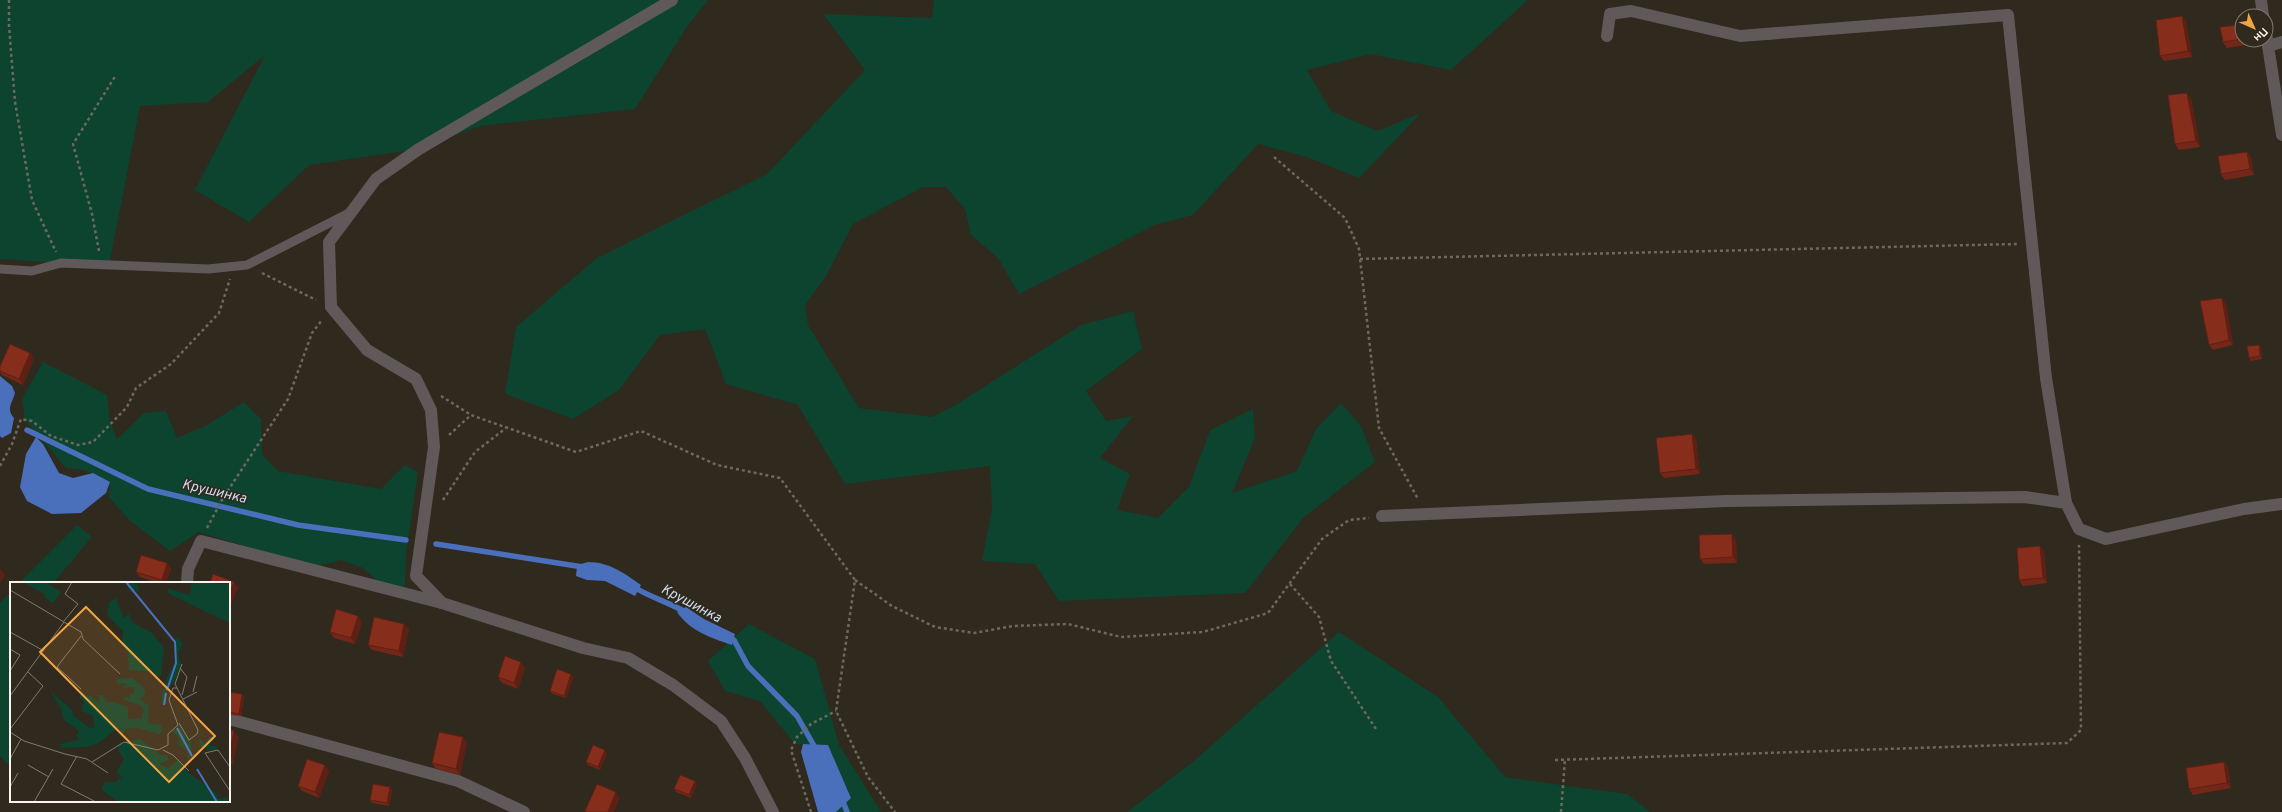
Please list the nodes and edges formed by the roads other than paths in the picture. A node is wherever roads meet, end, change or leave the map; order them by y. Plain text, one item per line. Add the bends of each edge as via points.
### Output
1 (672, 0) edge
2 (1607, 36) dead end
3 (2268, 48) edge
4 (2282, 135) edge
5 (352, 212) junction
6 (0, 269) edge
7 (2066, 502) junction
8 (2282, 504) edge
9 (1382, 516) road end
10 (186, 582) edge
11 (442, 603) junction
12 (230, 719) edge
13 (524, 812) edge
14 (773, 812) edge

1 - 5 street via 419,149 376,179
2 - 7 street via 1610,14 1631,11 1740,36 2008,14 2046,378
3 - 4 street
5 - 6 lane via 247,265 208,269 61,263 32,271
5 - 11 street via 329,242 331,307 367,350 416,379 431,410 434,448 416,576
7 - 8 street via 2079,529 2106,539 2244,509
7 - 9 street via 2025,497 1726,501
10 - 11 street via 188,569 201,541
11 - 14 street via 583,648 628,658 673,685 721,721 745,758
12 - 13 street via 458,781

